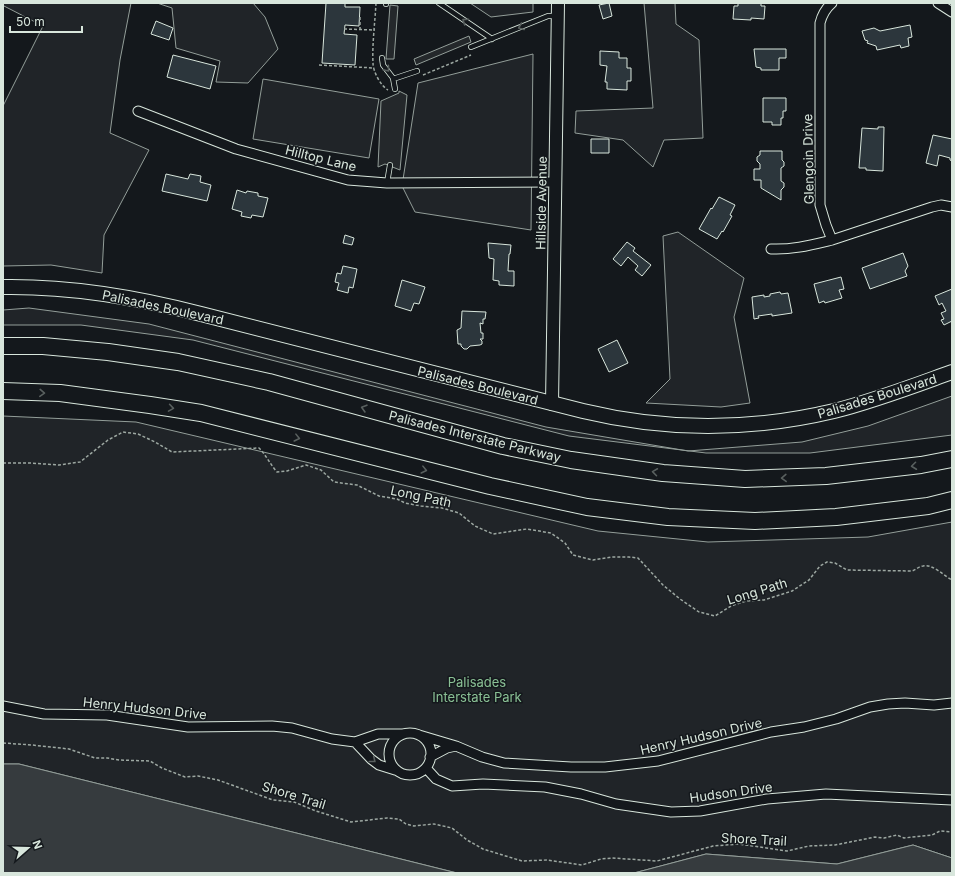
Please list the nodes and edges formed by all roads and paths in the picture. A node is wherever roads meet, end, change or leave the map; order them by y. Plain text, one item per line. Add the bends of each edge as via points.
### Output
1 (376, 3) edge
2 (439, 3) edge
3 (558, 3) edge
4 (832, 3) edge
5 (938, 3) edge
6 (952, 12) edge
7 (558, 16) junction
8 (360, 17) dead end
9 (344, 29) dead end
10 (360, 30) junction
11 (375, 30) junction
12 (492, 39) junction
13 (471, 47) dead end
14 (475, 53) dead end
15 (382, 58) dead end
16 (319, 65) dead end
17 (374, 68) junction
18 (417, 71) dead end
19 (417, 78) dead end
20 (394, 79) junction
21 (395, 88) joint
22 (138, 111) dead end
23 (390, 165) dead end
24 (555, 182) junction
25 (387, 183) junction
26 (952, 207) edge
27 (832, 240) junction
28 (771, 250) dead end
29 (3, 287) edge
30 (3, 346) edge
31 (952, 372) edge
32 (3, 391) edge
33 (552, 404) junction
34 (952, 459) edge
35 (3, 463) edge
36 (952, 500) edge
37 (952, 580) edge
38 (952, 703) edge
39 (3, 706) edge
40 (403, 734) junction
41 (419, 735) junction
42 (355, 742) junction
43 (3, 743) edge
44 (456, 746) junction
45 (430, 757) junction
46 (426, 768) junction
47 (395, 770) junction
48 (952, 800) edge
49 (952, 832) edge

1 - 11 path
12 -> 2 lane
3 - 7 main road, Hillside Avenue
4 - 27 street, Glengoin Drive via 822,15 820,23 820,206
5 - 6 street
7 -> 12 lane via 548,16
7 - 24 main road, Hillside Avenue
8 - 10 path
9 - 10 path
10 - 11 path
11 - 17 path
12 - 13 lane
14 - 19 path
15 -> 20 lane via 383,65
16 - 17 path
17 - 21 path via 388,90
18 - 20 lane
20 - 21 lane
22 - 25 street, Hilltop Lane via 236,149 348,180
23 - 25 lane
24 - 25 street, Hilltop Lane
24 - 33 main road, Hillside Avenue
26 - 27 street via 932,207
27 - 28 street via 802,248
29 - 33 main road, Palisades Boulevard via 63,289 144,300
34 -> 30 highway, Palisades Interstate Parkway via 826,476 745,479 663,473 571,460 503,446 268,382 178,362 43,346
31 - 33 main road, Palisades Boulevard via 835,410 789,420 742,426 703,427 648,423 601,416
32 -> 36 highway via 60,394 201,413 490,486 586,507 668,517 755,521 836,517 928,506
35 - 37 path, Long Path via 59,465 80,462 122,432 138,434 172,452 259,448 277,472 306,465 321,470 334,482 357,485 379,496 405,503 459,513 475,526 493,534 527,528 551,533 565,543 573,556 593,560 612,556 638,558 680,599 699,612 715,616 731,606 764,600 792,591 809,580 820,566 827,562 835,563 847,570 912,571 922,566 931,566
38 - 44 street, Henry Hudson Drive via 905,703 870,707 804,727 771,732 684,755 632,765 517,765 482,757
39 - 42 street, Henry Hudson Drive via 44,714 107,715 188,726 292,728 332,739
40 - 41 street, Henry Hudson Drive
40 - 42 street, Henry Hudson Drive via 378,734
40 - 47 street via 396,738 389,750 391,764
41 - 44 street, Henry Hudson Drive
41 - 45 street via 428,744
42 -> 47 street via 379,765
43 - 49 path, Shore Trail via 69,749 95,758 150,761 185,777 198,776 218,780 273,800 294,802 351,822 387,818 399,819 414,826 434,824 452,828 483,849 522,861 547,860 582,866 612,858 657,861 713,846 739,844 787,851 875,837 897,835 904,838 932,835 940,831
44 - 45 street
45 - 46 street
46 - 47 street via 414,775 401,774
46 - 48 street, Hudson Drive via 436,779 452,786 483,784 545,787 616,804 670,812 700,811 767,799 826,794

